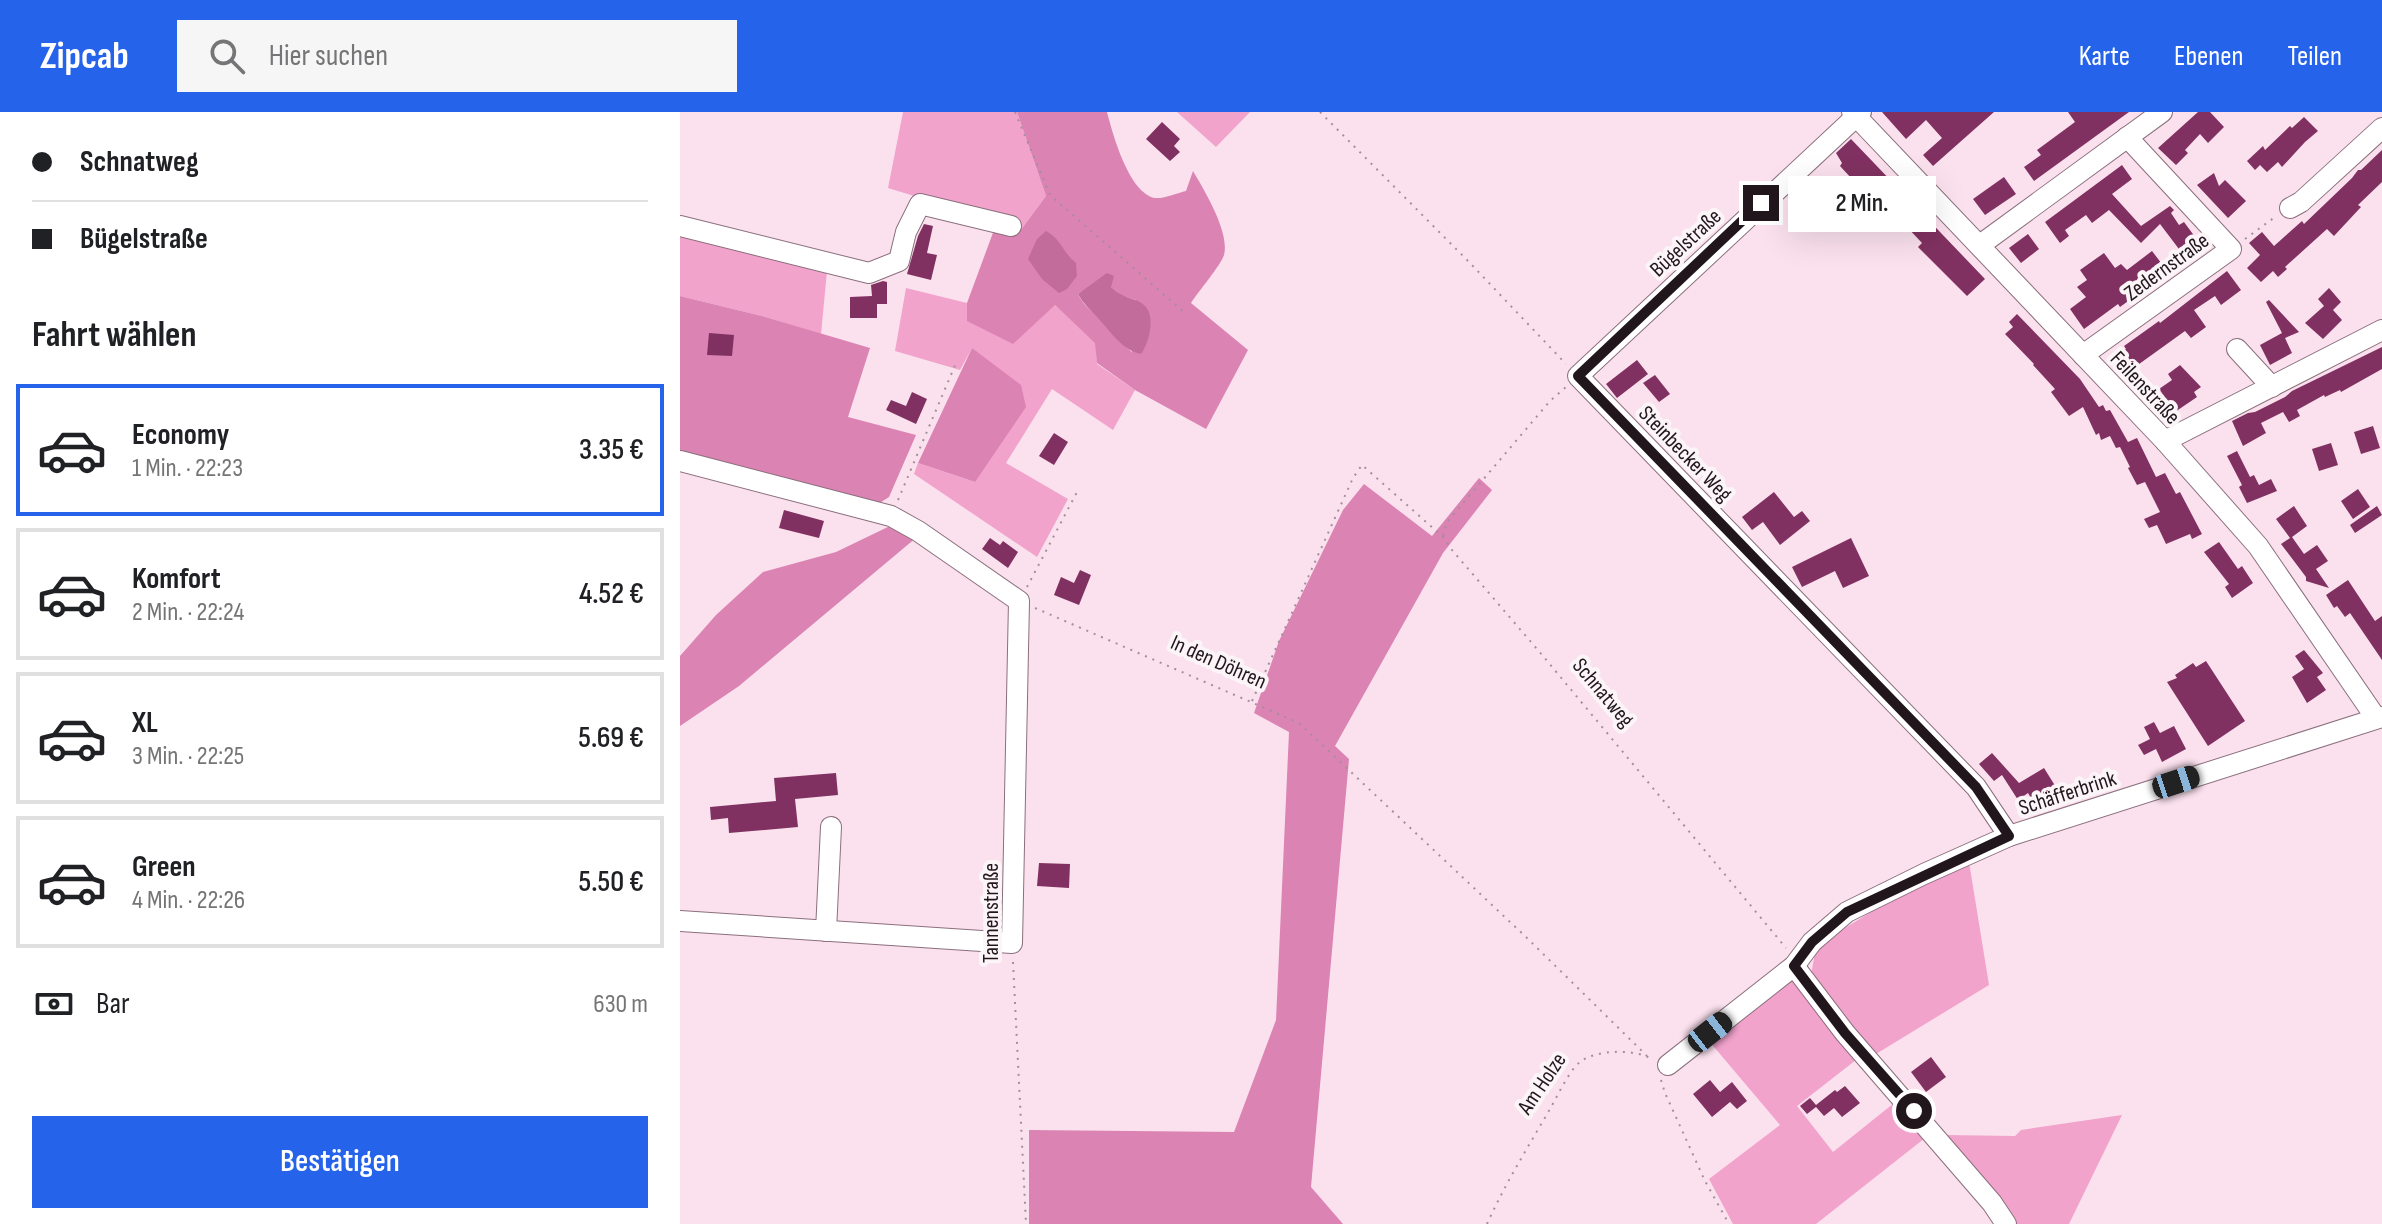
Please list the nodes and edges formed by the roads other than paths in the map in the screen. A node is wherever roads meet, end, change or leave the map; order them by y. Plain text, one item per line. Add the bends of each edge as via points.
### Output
1 (2162, 112) edge
2 (1857, 114) edge
3 (2382, 128) edge
4 (2127, 137) junction
5 (2290, 208) road end
6 (680, 226) edge
7 (1011, 226) dead end
8 (1980, 245) junction
9 (2382, 330) edge
10 (2237, 349) dead end
11 (2083, 355) junction
12 (1578, 376) joint
13 (2272, 387) junction
14 (2165, 441) junction
15 (680, 461) edge
16 (2379, 718) edge
17 (831, 827) dead end
18 (2009, 836) junction
19 (680, 921) edge
20 (826, 931) junction
21 (1795, 964) junction
22 (1668, 1065) road end
23 (2006, 1224) edge

1 - 4 street
2 - 8 street, Feilenstraße
2 - 12 street, Bügelstraße
3 - 5 street
4 - 8 street
4 - 11 street, Zedernstraße via 2231,249
6 - 7 street via 869,273 899,261 920,204
8 - 11 street, Feilenstraße
9 - 13 street
10 - 13 street
11 - 14 street, Feilenstraße
12 - 18 street, Steinbecker Weg via 1976,787
13 - 14 street
14 - 16 street, Feilenstraße via 2258,546
15 - 20 street, Tannenstraße via 891,516 1019,601 1012,943
16 - 18 street, Schäfferbrink
17 - 20 street
18 - 21 street, Schäfferbrink via 1847,912
19 - 20 street
21 - 22 street
21 - 23 street via 1845,1033

